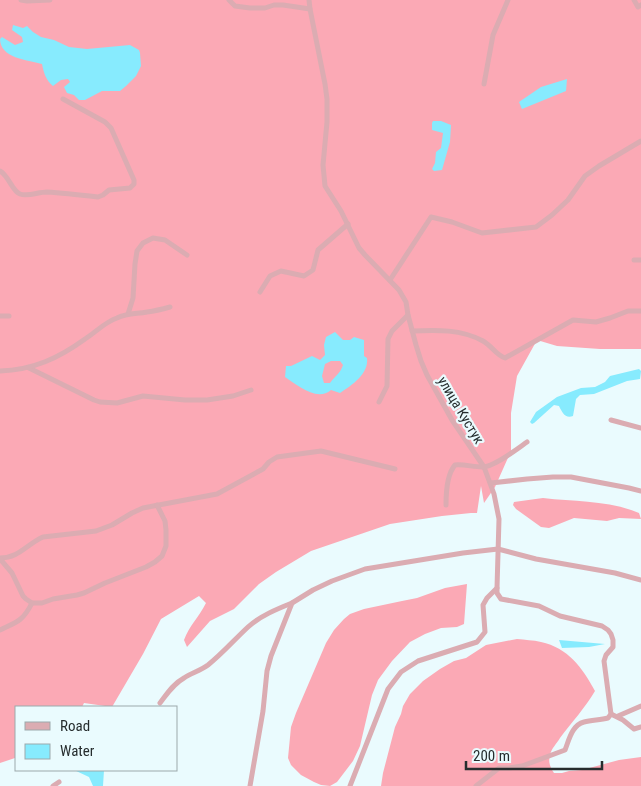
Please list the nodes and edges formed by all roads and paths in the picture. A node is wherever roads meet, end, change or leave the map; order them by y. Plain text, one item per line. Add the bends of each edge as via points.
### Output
1 (21, 0) edge
2 (50, 0) edge
3 (228, 0) edge
4 (309, 0) edge
5 (508, 0) edge
6 (634, 0) edge
7 (641, 5) edge
8 (310, 9) junction
9 (484, 84) dead end
10 (63, 100) dead end
11 (641, 141) edge
12 (0, 170) edge
13 (348, 224) junction
14 (187, 254) dead end
15 (634, 260) dead end
16 (641, 260) edge
17 (390, 280) junction
18 (260, 292) dead end
19 (170, 307) dead end
20 (641, 311) edge
21 (128, 314) junction
22 (408, 315) junction
23 (0, 316) edge
24 (8, 316) dead end
25 (412, 331) junction
26 (29, 368) junction
27 (0, 371) edge
28 (251, 390) dead end
29 (379, 402) dead end
30 (612, 420) dead end
31 (641, 428) edge
32 (527, 442) dead end
33 (484, 467) junction
34 (395, 469) dead end
35 (490, 483) junction
36 (641, 492) edge
37 (157, 505) junction
38 (446, 505) dead end
39 (498, 549) junction
40 (0, 559) edge
41 (641, 580) edge
42 (497, 588) junction
43 (292, 602) junction
44 (32, 603) junction
45 (0, 630) edge
46 (160, 704) dead end
47 (641, 706) edge
48 (611, 714) junction
49 (618, 716) junction
50 (641, 727) edge
51 (60, 782) dead end
52 (53, 786) edge
53 (250, 786) edge
54 (350, 786) edge
55 (476, 786) edge

1 - 2 street
3 - 8 street via 235,6 250,8 283,5
4 - 8 street, улица Кустук
5 - 9 street via 493,35
6 - 7 street via 638,7
8 - 13 street, улица Кустук via 327,99 325,186
10 - 12 street via 111,128 134,184 109,190 98,197 46,192 26,195 15,191
11 - 17 street via 585,176 568,200 536,227 482,233 431,217
13 - 17 street, улица Кустук via 359,248
13 - 18 street via 318,250 313,270 304,276 281,271 270,276
14 - 21 street via 165,240 153,238 143,243 137,251 133,298
15 - 16 street
17 - 22 street, улица Кустук via 406,302
19 - 21 street
20 - 25 street via 596,322 573,320 505,358 484,341 461,332 442,329
21 - 26 street via 116,318 47,362
22 - 25 street, улица Кустук
22 - 29 street via 388,339 387,386
23 - 24 street
25 - 33 street, улица Кустук via 427,375
26 - 27 street
26 - 28 street via 100,402 126,402 143,396 207,400
30 - 31 street
32 - 33 street
33 - 35 street, улица Кустук
33 - 38 street via 455,465 449,479
34 - 37 street via 321,451 302,453 277,457 264,468 216,494
35 - 36 street via 571,477
35 - 39 street, улица Кустук via 499,519
37 - 40 street via 143,508 96,530 43,537 16,555
37 - 44 street via 166,530 165,550 160,559 84,593
39 - 41 street
39 - 42 street, улица Кустук
39 - 43 street via 365,569 332,581
40 - 44 street via 12,573 23,596
42 - 48 street via 502,599 539,606 560,616 608,630 613,647 604,661
42 - 54 street via 483,605 485,632 477,642 418,661 400,672 388,689
43 - 46 street via 249,626 204,668 172,687
43 - 53 street via 267,671
44 - 45 street via 19,621
47 - 49 street
48 - 49 street
48 - 55 street via 608,718 575,727 565,750 522,766 499,768
49 - 50 street via 634,730
51 - 52 street

